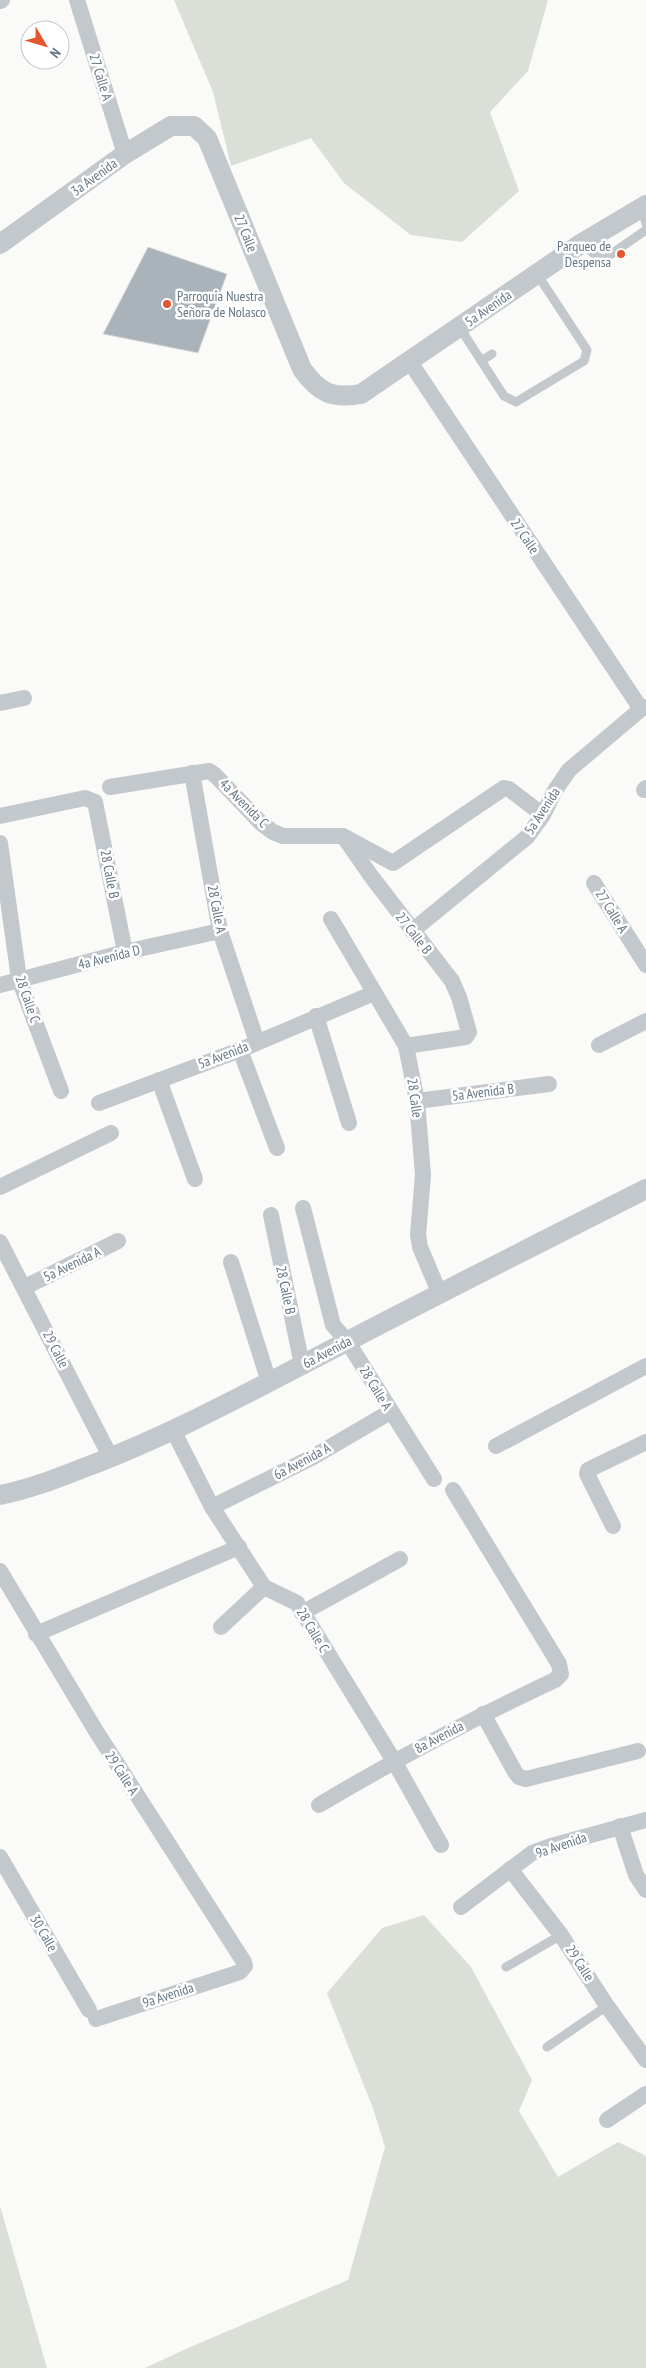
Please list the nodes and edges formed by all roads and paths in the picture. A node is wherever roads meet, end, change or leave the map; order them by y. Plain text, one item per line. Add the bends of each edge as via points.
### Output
1 (77, 0) edge
2 (194, 126) joint
3 (125, 154) junction
4 (645, 212) edge
5 (646, 230) edge
6 (582, 243) junction
7 (0, 244) edge
8 (537, 274) junction
9 (560, 308) junction
10 (551, 314) dead end
11 (460, 328) junction
12 (492, 354) dead end
13 (481, 361) junction
14 (410, 362) junction
15 (326, 393) joint
16 (24, 698) dead end
17 (0, 703) edge
18 (643, 708) edge
19 (192, 773) junction
20 (110, 787) dead end
21 (543, 815) junction
22 (0, 816) edge
23 (343, 836) junction
24 (0, 843) edge
25 (594, 883) dead end
26 (331, 919) dead end
27 (220, 931) junction
28 (412, 931) junction
29 (125, 952) junction
30 (646, 965) edge
31 (19, 979) junction
32 (0, 985) edge
33 (374, 993) junction
34 (316, 1016) junction
35 (646, 1021) edge
36 (257, 1042) junction
37 (598, 1045) dead end
38 (406, 1046) junction
39 (240, 1050) junction
40 (159, 1080) junction
41 (548, 1084) dead end
42 (61, 1091) dead end
43 (417, 1101) junction
44 (98, 1103) dead end
45 (349, 1123) dead end
46 (112, 1133) dead end
47 (276, 1148) dead end
48 (195, 1179) dead end
49 (0, 1186) edge
50 (646, 1189) edge
51 (303, 1208) dead end
52 (271, 1216) dead end
53 (118, 1241) dead end
54 (0, 1242) edge
55 (231, 1262) dead end
56 (25, 1287) junction
57 (439, 1292) junction
58 (347, 1341) junction
59 (302, 1365) junction
60 (646, 1366) edge
61 (269, 1382) junction
62 (390, 1412) junction
63 (173, 1430) junction
64 (646, 1442) edge
65 (496, 1446) dead end
66 (111, 1458) junction
67 (434, 1479) dead end
68 (453, 1490) dead end
69 (0, 1495) edge
70 (212, 1507) junction
71 (613, 1526) dead end
72 (239, 1547) junction
73 (400, 1559) dead end
74 (0, 1571) edge
75 (264, 1588) junction
76 (302, 1613) junction
77 (221, 1627) dead end
78 (36, 1634) junction
79 (483, 1714) junction
80 (638, 1752) dead end
81 (394, 1761) junction
82 (319, 1805) dead end
83 (646, 1820) edge
84 (620, 1826) junction
85 (442, 1844) dead end
86 (0, 1857) edge
87 (510, 1869) junction
88 (646, 1890) edge
89 (461, 1908) dead end
90 (561, 1935) junction
91 (506, 1967) dead end
92 (240, 1972) joint
93 (607, 2006) junction
94 (92, 2014) joint
95 (547, 2048) dead end
96 (646, 2060) edge
97 (646, 2094) edge
98 (607, 2120) dead end

1 - 3 street, 27 Calle A
2 - 3 street, 3a Avenida via 170,126
2 - 15 street, 27 Calle via 207,138 302,369 312,383
3 - 7 street, 3a Avenida
4 - 6 street, 5a Avenida
5 - 6 lane via 604,259
6 - 8 street, 5a Avenida
8 - 9 lane
8 - 11 street, 5a Avenida
9 - 10 lane
9 - 13 lane via 587,350 584,361 516,402 504,396
11 - 13 lane
11 - 14 street, 5a Avenida
12 - 13 lane
14 - 15 street, 5a Avenida via 362,394 343,397
14 - 18 street, 27 Calle
16 - 17 street
18 - 21 street, 5a Avenida via 569,770
19 - 20 street, 4a Avenida C
19 - 23 street, 4a Avenida C via 209,771 215,775 261,823 283,836
19 - 27 street, 28 Calle A
21 - 23 street, 4a Avenida C via 509,789 500,790 394,863
21 - 28 street, 5a Avenida via 527,837
22 - 29 street, 28 Calle B via 85,798 95,802
23 - 28 street, 27 Calle B
24 - 31 street, 28 Calle C
25 - 30 street, 27 Calle A
26 - 33 street, 28 Calle
27 - 29 street, 4a Avenida D
27 - 36 street, 28 Calle A
28 - 38 street, 27 Calle B via 456,989 469,1032 466,1037
29 - 31 street, 4a Avenida D
31 - 32 street, 4a Avenida D
31 - 42 street, 28 Calle C
33 - 34 street, 5a Avenida
33 - 38 street, 28 Calle
34 - 36 street, 5a Avenida
34 - 45 street
35 - 37 street
36 - 39 street, 5a Avenida
38 - 43 street, 28 Calle
39 - 40 street, 5a Avenida
39 - 47 street
40 - 44 street, 5a Avenida
40 - 48 street
41 - 43 street, 5a Avenida B
43 - 57 street, 28 Calle via 423,1175 418,1235
46 - 49 street
50 - 57 street, 6a Avenida
51 - 58 street, 28 Calle A via 332,1325
52 - 59 street, 28 Calle B
53 - 56 street, 5a Avenida A
54 - 56 street, 29 Calle
55 - 61 street
56 - 66 street, 29 Calle
57 - 58 street, 6a Avenida
58 - 59 street, 6a Avenida
58 - 62 street, 28 Calle A
59 - 61 street, 6a Avenida
60 - 65 street
61 - 63 street, 6a Avenida
62 - 67 street, 28 Calle A
62 - 70 street, 6a Avenida A via 313,1457
63 - 66 street, 6a Avenida
63 - 70 street
64 - 71 street via 588,1470 587,1474
66 - 69 street, 6a Avenida via 29,1489
68 - 79 street, 8a Avenida via 559,1664 561,1674 555,1680
70 - 72 street
72 - 75 street
72 - 78 street
73 - 76 street
74 - 78 street, 29 Calle A
75 - 76 street, 28 Calle C via 293,1599
75 - 77 street
76 - 81 street, 28 Calle C
78 - 92 street, 29 Calle A via 244,1962
79 - 80 street via 519,1777 526,1779
79 - 81 street, 8a Avenida
81 - 82 street, 8a Avenida
81 - 85 street, 28 Calle C
83 - 84 street, 9a Avenida
84 - 87 street, 9a Avenida via 532,1853
84 - 88 street via 636,1875
86 - 94 street, 30 Calle
87 - 89 street, 9a Avenida
87 - 90 street, 29 Calle
90 - 91 lane
90 - 93 street, 29 Calle
92 - 94 street, 9a Avenida
93 - 95 lane
93 - 96 street, 29 Calle
97 - 98 street

